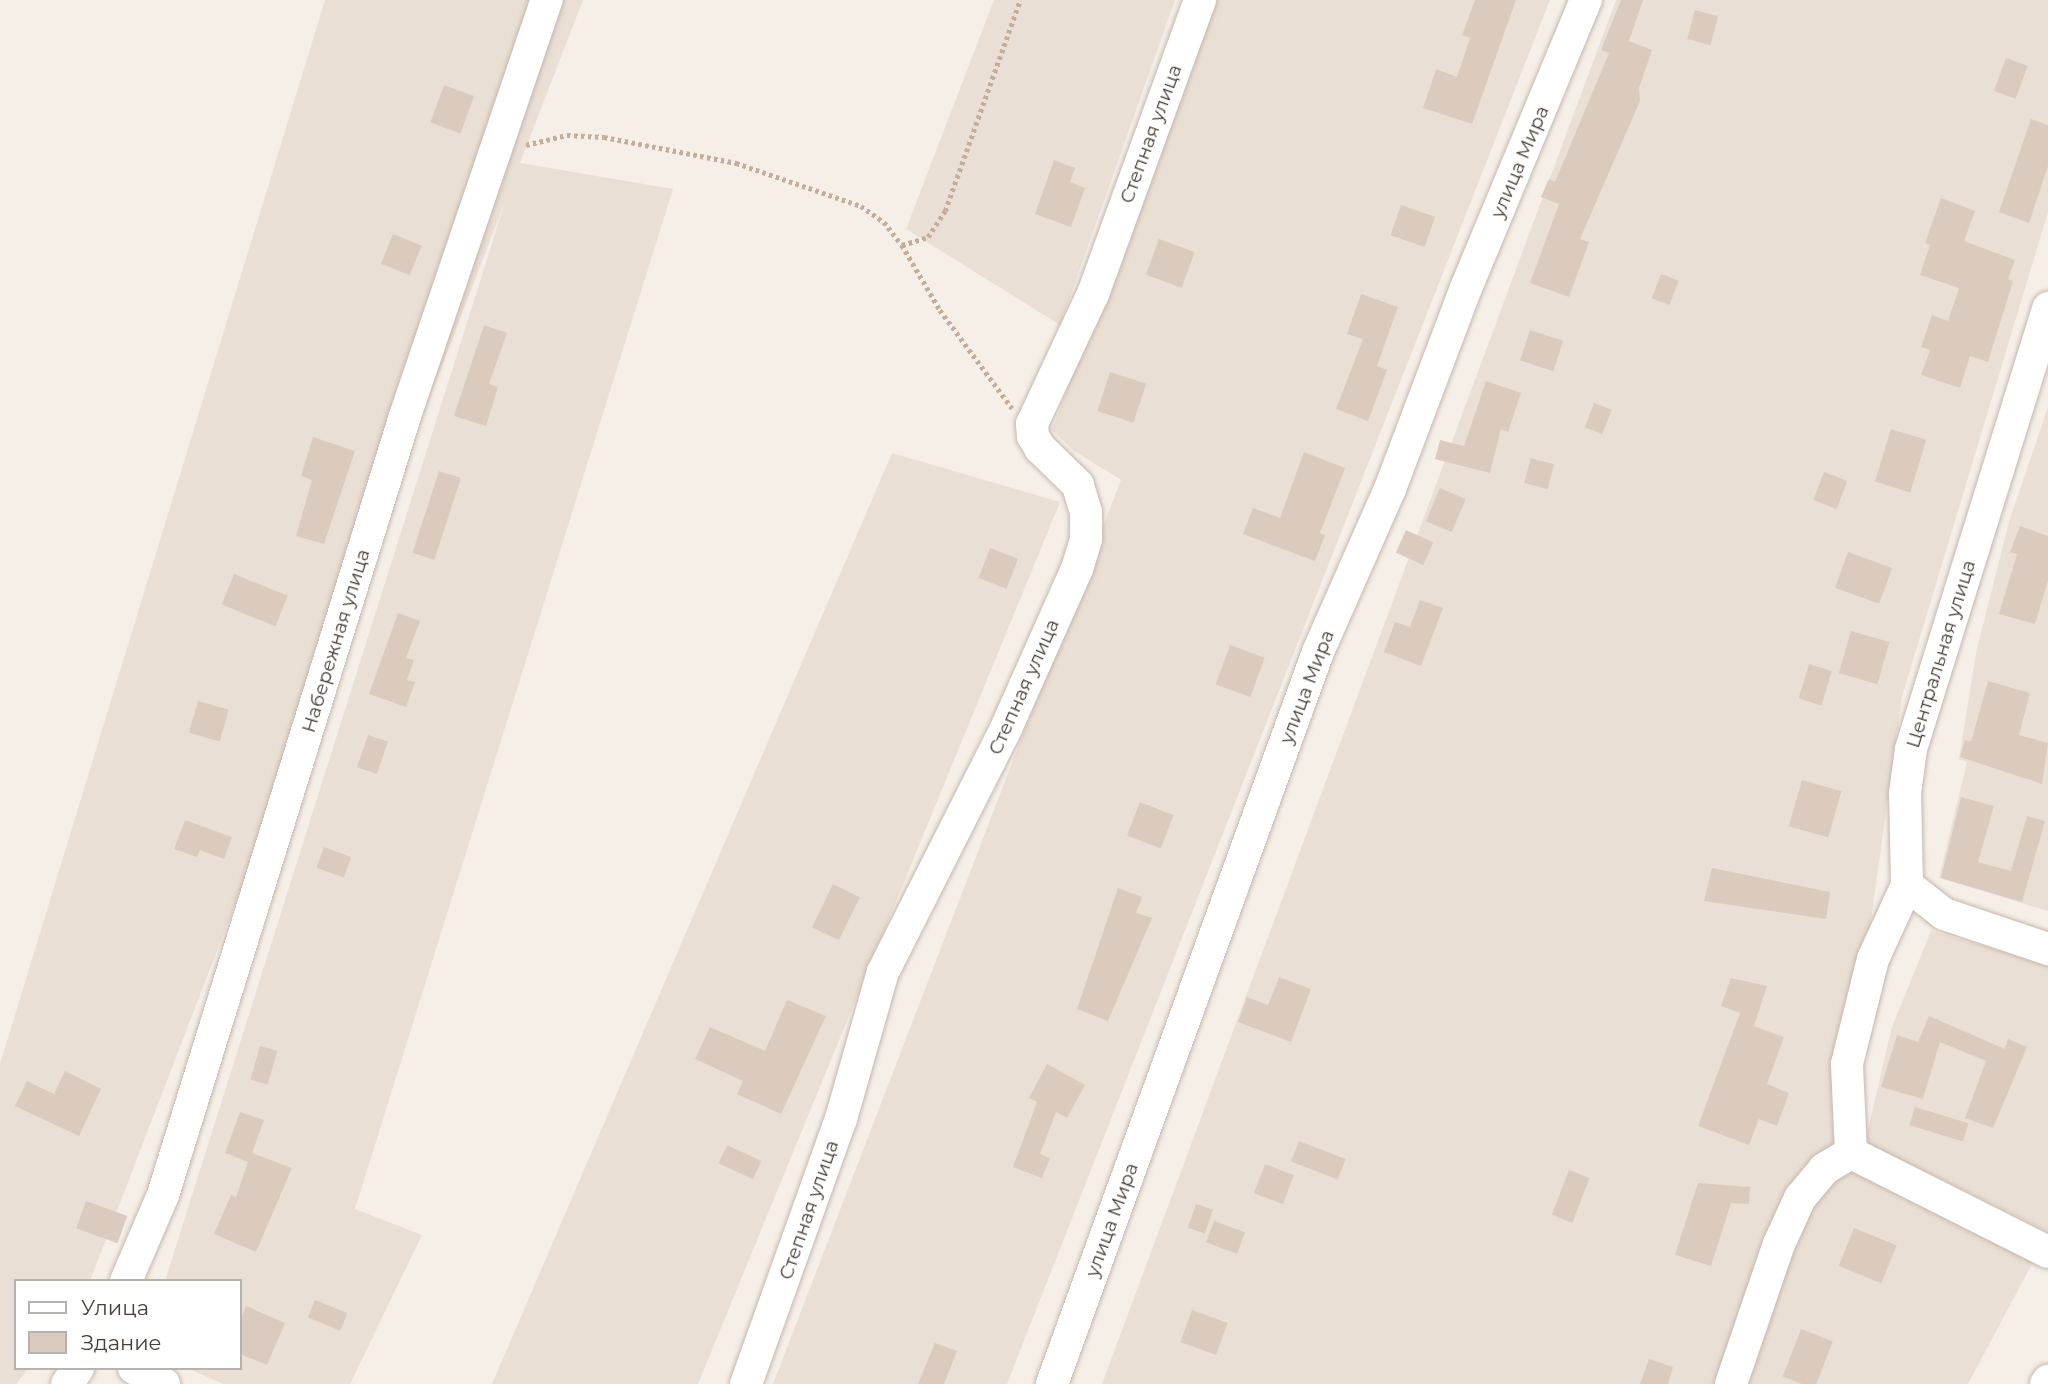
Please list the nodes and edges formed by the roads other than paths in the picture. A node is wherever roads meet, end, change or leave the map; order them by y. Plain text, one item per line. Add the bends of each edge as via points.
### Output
1 (547, 0) edge
2 (1200, 0) edge
3 (1586, 0) edge
4 (2048, 308) edge
5 (1908, 885) junction
6 (2048, 949) edge
7 (1851, 1153) junction
8 (2048, 1252) edge
9 (127, 1279) edge
10 (138, 1370) edge
11 (164, 1384) edge
12 (746, 1384) edge
13 (1052, 1384) edge
14 (1731, 1384) edge

1 - 9 street, Набережная улица via 405,416 163,1195
2 - 12 street, Степная улица via 1093,294 1032,424 1033,436 1078,485 1086,512 1086,539 1007,726 883,972 841,1119
3 - 13 street, улица Мира via 1466,288 1390,489 1318,652
4 - 5 street, Центральная улица via 1911,749 1906,793
5 - 6 street via 1944,914
5 - 7 street, Центральная улица via 1873,960 1856,1010 1847,1064
7 - 8 street
7 - 14 street via 1824,1169 1800,1198 1779,1244
10 - 11 street

